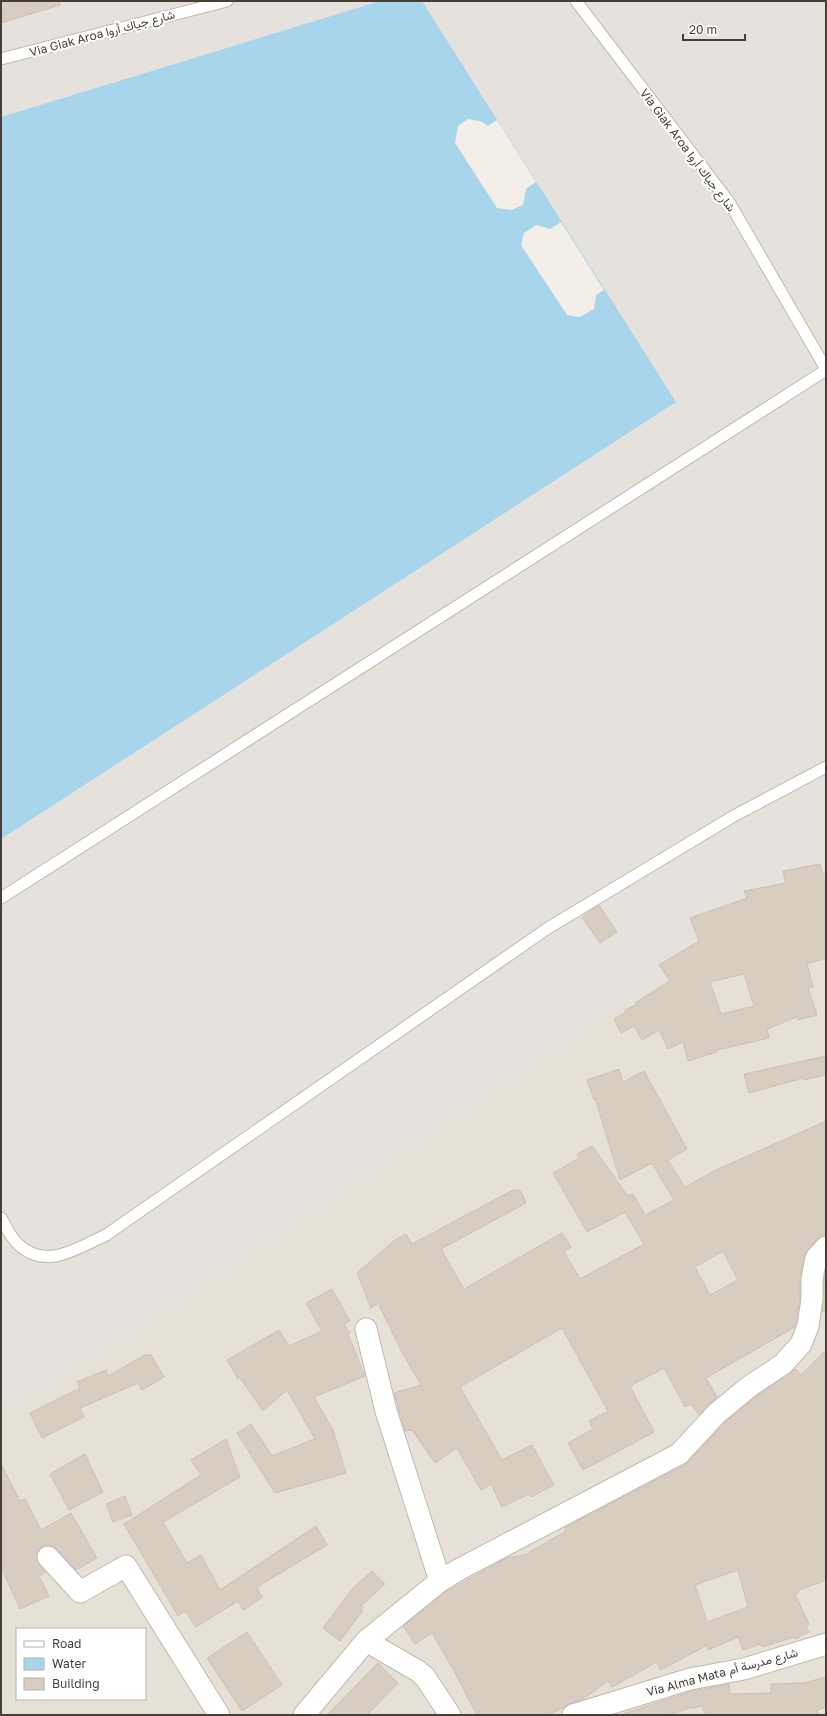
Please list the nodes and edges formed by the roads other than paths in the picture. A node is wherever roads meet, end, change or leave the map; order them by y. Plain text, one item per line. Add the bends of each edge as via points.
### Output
1 (227, 1) edge
2 (576, 1) edge
3 (1, 60) edge
4 (826, 370) edge
5 (826, 767) edge
6 (1, 898) edge
7 (1, 1218) edge
8 (826, 1247) edge
9 (366, 1329) dead end
10 (48, 1557) dead end
11 (440, 1581) junction
12 (366, 1641) junction
13 (826, 1644) edge
14 (218, 1715) edge
15 (304, 1715) edge
16 (450, 1715) edge
17 (573, 1715) edge

1 - 3 lane, Via Giak Aroa شارع جياك أروا
2 - 4 lane, Via Giak Aroa شارع جياك أروا via 729,202
4 - 6 lane
5 - 7 lane via 732,817 548,928 106,1235 56,1257 35,1256 17,1244
8 - 11 street via 816,1258 808,1326 801,1344 783,1364 750,1386 717,1413 680,1454
9 - 11 street via 386,1412
10 - 14 street via 80,1592 126,1566
11 - 12 street
12 - 15 street
12 - 16 street via 425,1677
13 - 17 street, Via Alma Mata شارع مدرسة أم via 744,1669 690,1679

